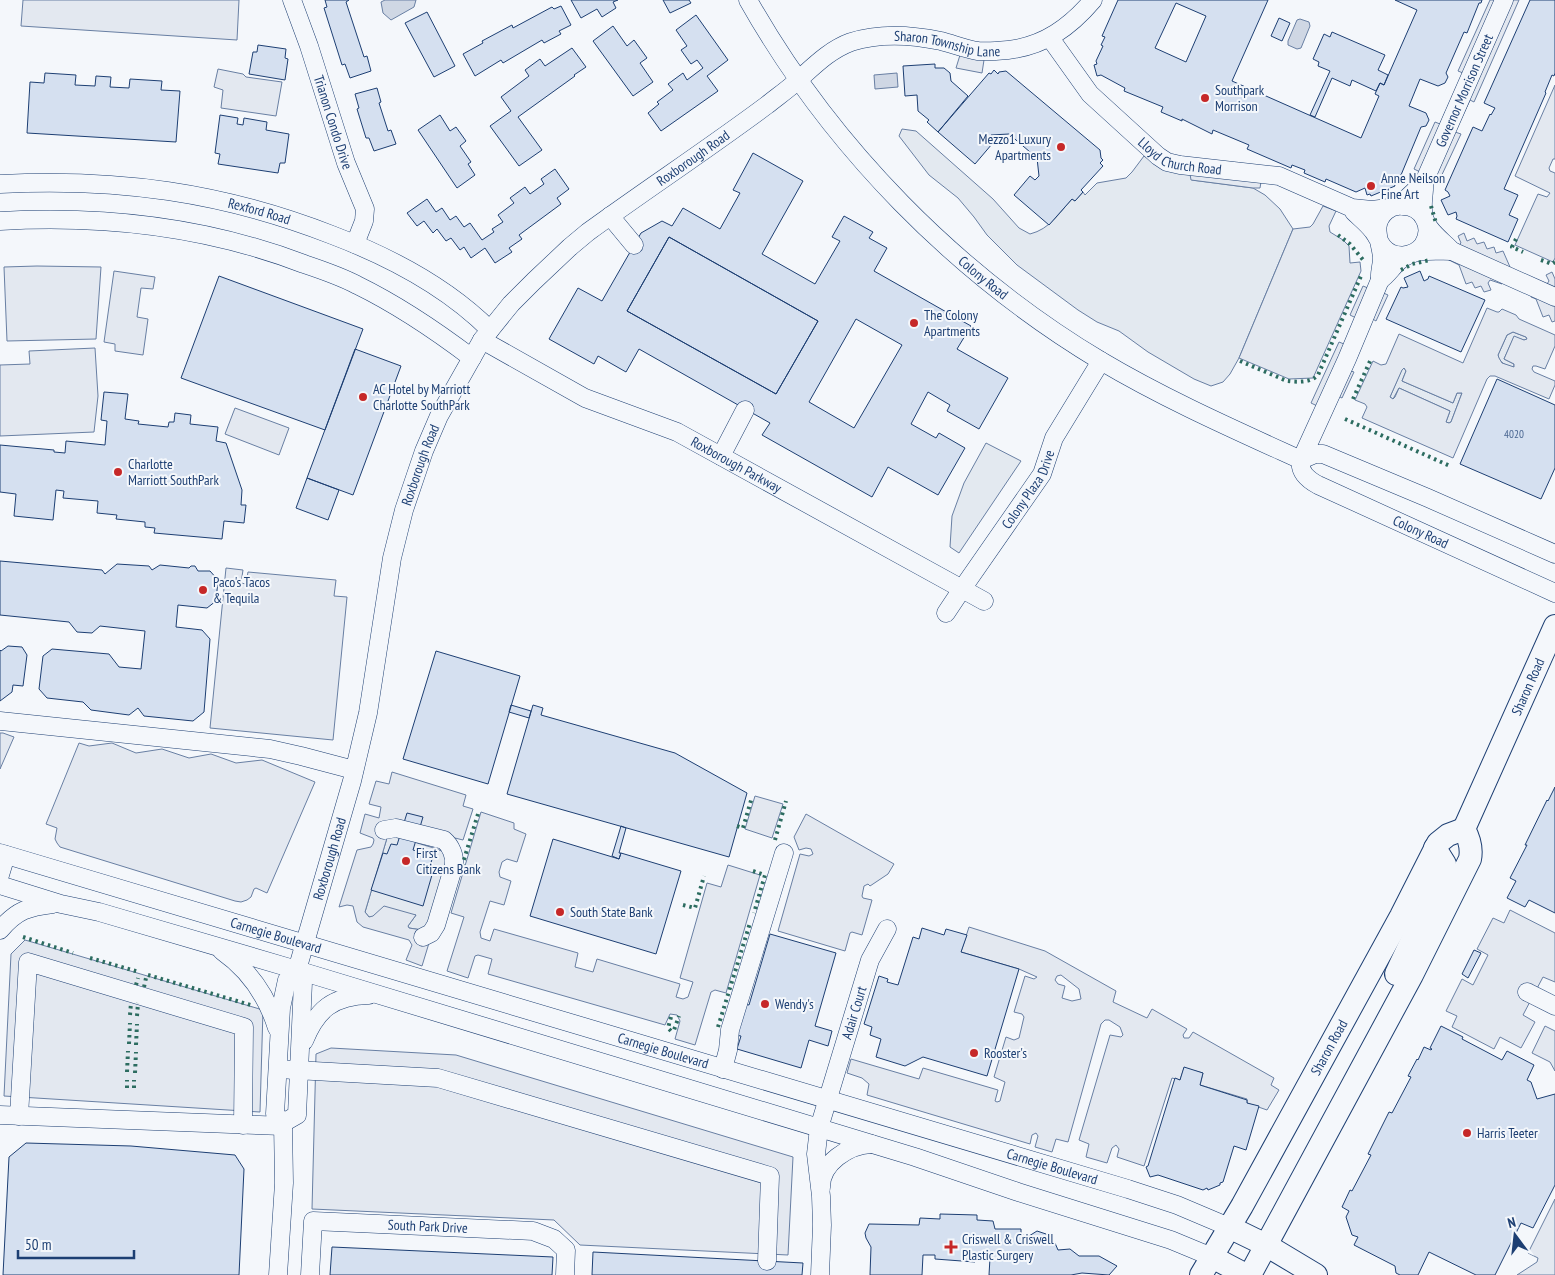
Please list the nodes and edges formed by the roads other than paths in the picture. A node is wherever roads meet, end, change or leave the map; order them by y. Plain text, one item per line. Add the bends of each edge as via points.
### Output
1 (292, 0) edge
2 (748, 0) edge
3 (1093, 0) edge
4 (1504, 0) edge
5 (1050, 38) junction
6 (799, 80) junction
7 (1424, 182) junction
8 (0, 184) edge
9 (1352, 208) junction
10 (1392, 208) junction
11 (610, 216) junction
12 (1424, 219) junction
13 (0, 221) edge
14 (1378, 239) junction
15 (355, 244) junction
16 (634, 245) dead end
17 (1452, 252) junction
18 (1412, 254) junction
19 (1380, 280) junction
20 (1555, 297) edge
21 (486, 335) junction
22 (472, 358) junction
23 (1100, 361) junction
24 (745, 410) dead end
25 (722, 456) junction
26 (1301, 460) junction
27 (1555, 554) edge
28 (962, 589) junction
29 (1555, 593) edge
30 (984, 602) dead end
31 (946, 613) dead end
32 (1555, 626) edge
33 (0, 721) edge
34 (354, 770) junction
35 (1464, 829) junction
36 (384, 830) dead end
37 (1435, 848) junction
38 (784, 853) dead end
39 (3, 854) edge
40 (0, 874) edge
41 (0, 885) edge
42 (61, 904) junction
43 (887, 929) dead end
44 (0, 930) edge
45 (423, 937) dead end
46 (304, 943) junction
47 (208, 944) junction
48 (297, 970) junction
49 (1528, 992) dead end
50 (382, 996) junction
51 (1396, 1004) junction
52 (1555, 1006) edge
53 (279, 1039) junction
54 (300, 1051) junction
55 (278, 1069) junction
56 (723, 1069) junction
57 (300, 1070) junction
58 (827, 1100) junction
59 (0, 1115) edge
60 (19, 1116) junction
61 (243, 1125) junction
62 (283, 1125) junction
63 (820, 1128) junction
64 (873, 1144) junction
65 (821, 1196) junction
66 (1229, 1227) junction
67 (1266, 1245) junction
68 (767, 1261) dead end
69 (1207, 1266) edge
70 (278, 1275) edge
71 (310, 1275) edge
72 (565, 1275) edge
73 (820, 1275) edge
74 (1246, 1275) edge
75 (1250, 1275) edge
76 (1316, 1275) edge

1 - 15 street, Trianon Condo Drive via 364,209 364,221
2 - 6 street, Colony Road
3 - 5 street, Sharon Township Lane via 1078,17
4 - 7 street, Governor Morrison Street
5 - 6 street, Sharon Township Lane via 1017,49 987,52 912,37 861,39 822,58
5 - 9 street, Lloyd Church Road via 1090,94 1163,160 1180,165 1278,176
6 - 11 street, Roxborough Road
6 - 23 street, Colony Road via 865,164 938,237 976,272
7 - 10 street, Governor Morrison Street
7 - 12 street, Governor Morrison Street
8 - 15 street, Rexford Road via 83,182 186,194 291,219
9 - 10 street, Lloyd Church Road
9 - 14 street, Lloyd Church Road
10 - 12 street via 1409,206
10 - 14 street, Governor Morrison Street via 1378,222
11 - 16 street
11 - 21 street, Roxborough Road via 555,261
12 - 17 street
12 - 18 street, Governor Morrison Street via 1426,238
13 - 22 street via 62,218 140,224 258,248 355,284 404,310
14 - 18 street via 1393,254
14 - 19 street, Governor Morrison Street via 1382,260
15 - 21 street, Rexford Road via 421,277 468,310
17 - 18 street via 1430,250
17 - 20 street
18 - 19 street, Governor Morrison Street via 1399,261
19 - 26 street, Governor Morrison Street
21 - 22 street, Roxborough Road
21 - 25 street, Roxborough Parkway via 585,398 677,432
22 - 34 street, Roxborough Road via 438,416 404,510 392,558 369,705
23 - 26 street, Colony Road via 1220,424
23 - 28 street, Colony Plaza Drive via 1054,438 1042,474
24 - 25 street
25 - 28 street, Roxborough Parkway
26 - 27 street via 1323,454
26 - 29 street, Colony Road via 1302,471 1309,480
28 - 30 street, Roxborough Parkway
28 - 31 street, Colony Plaza Drive
32 - 35 main road, Sharon Road
33 - 34 street via 270,749
34 - 46 street, Roxborough Road
35 - 37 main road, Sharon Road via 1444,836
35 - 51 main road via 1470,843 1470,860
36 - 45 street via 396,828 444,840 455,858 436,925
37 - 51 main road via 1445,864 1444,872 1392,986
37 - 66 main road, Sharon Road via 1401,916
38 - 56 street via 730,1030
39 - 40 street
39 - 46 street, Carnegie Boulevard
41 - 42 street, Carnegie Boulevard
42 - 44 street via 33,906 7,921
42 - 47 street, Carnegie Boulevard
43 - 58 street, Adair Court via 870,960
46 - 48 street, Roxborough Road
46 - 56 street, Carnegie Boulevard
47 - 48 street, Carnegie Boulevard
47 - 53 street via 226,954 254,981 270,1007
48 - 50 street, Carnegie Boulevard
48 - 53 street via 286,985
48 - 54 street via 303,982
49 - 52 street
50 - 54 street via 350,997 325,1008 312,1023
50 - 63 street, Carnegie Boulevard
51 - 67 main road
53 - 55 street
54 - 57 street
55 - 57 street
55 - 62 street via 275,1114
56 - 58 street, Carnegie Boulevard
57 - 62 street via 297,1115
57 - 68 street via 438,1078 770,1176
58 - 63 street
58 - 66 street, Carnegie Boulevard via 1163,1200
59 - 60 street
60 - 61 street
60 - 61 street via 28,962 244,1027
61 - 62 street
62 - 70 street via 284,1183
63 - 64 street, Carnegie Boulevard
63 - 65 street via 816,1163
64 - 65 street via 852,1148 829,1166 821,1181
64 - 69 street, Carnegie Boulevard via 1171,1240
65 - 73 street via 822,1225 828,1250
66 - 67 main road, Carnegie Boulevard
66 - 69 main road, Sharon Road
67 - 75 main road
67 - 76 main road, Carnegie Boulevard
69 - 74 main road, Carnegie Boulevard
71 - 72 street, South Park Drive via 312,1221 532,1231 554,1239 566,1250

